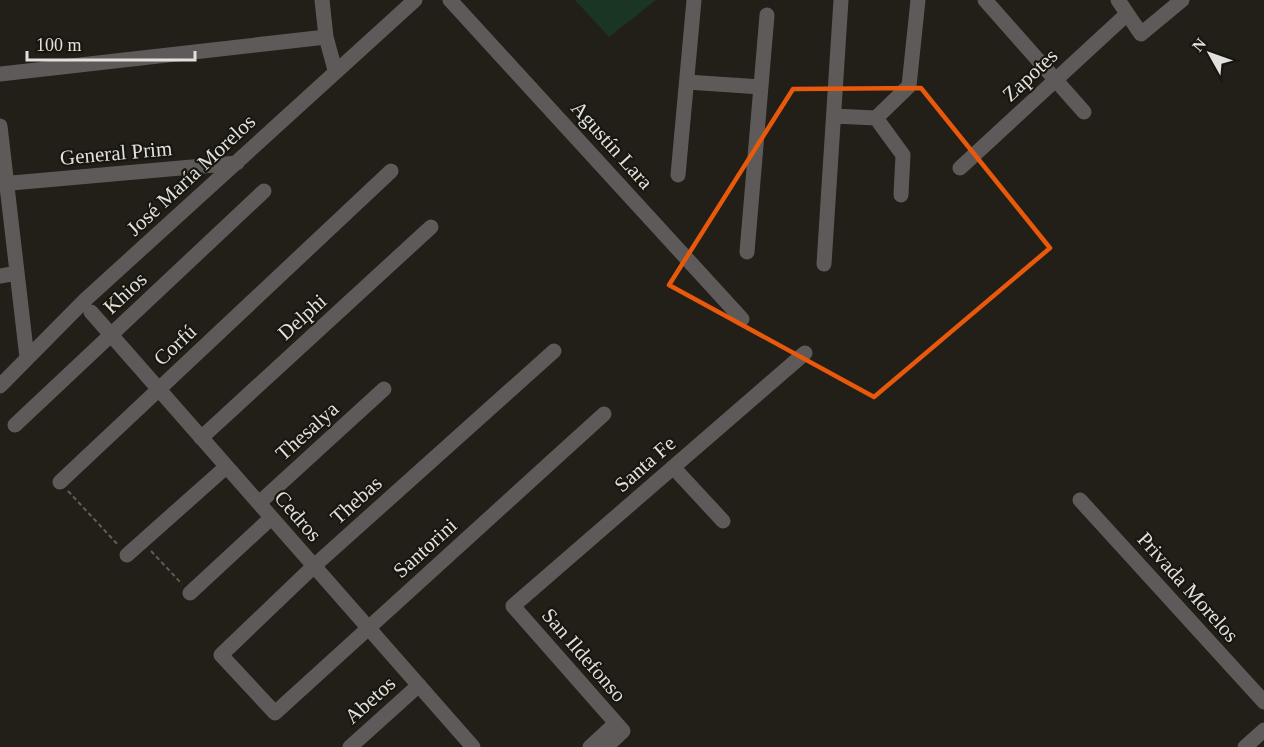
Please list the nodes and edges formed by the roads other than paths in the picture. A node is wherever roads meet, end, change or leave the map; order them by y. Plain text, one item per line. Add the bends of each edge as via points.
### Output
1 (322, 0) edge
2 (415, 0) edge
3 (450, 0) edge
4 (694, 0) edge
5 (841, 0) edge
6 (918, 0) edge
7 (1118, 0) edge
8 (1182, 0) edge
9 (988, 1) edge
10 (1127, 14) junction
11 (767, 15) dead end
12 (326, 37) junction
13 (335, 70) junction
14 (0, 74) edge
15 (1056, 80) junction
16 (687, 82) junction
17 (761, 87) junction
18 (1084, 112) dead end
19 (834, 116) junction
20 (876, 118) junction
21 (0, 126) edge
22 (237, 163) junction
23 (960, 168) dead end
24 (391, 171) dead end
25 (678, 175) dead end
26 (3, 184) edge
27 (264, 191) dead end
28 (901, 195) dead end
29 (431, 227) dead end
30 (747, 252) dead end
31 (824, 264) dead end
32 (17, 273) junction
33 (0, 276) edge
34 (91, 312) dead end
35 (742, 319) dead end
36 (111, 335) junction
37 (554, 351) dead end
38 (805, 353) dead end
39 (27, 357) junction
40 (0, 386) edge
41 (158, 389) junction
42 (384, 389) dead end
43 (604, 414) dead end
44 (15, 425) dead end
45 (201, 438) junction
46 (226, 466) junction
47 (673, 467) junction
48 (60, 482) road end
49 (1080, 500) dead end
50 (259, 503) junction
51 (271, 518) junction
52 (723, 521) dead end
53 (127, 555) road end
54 (314, 566) junction
55 (190, 593) road end
56 (513, 606) joint
57 (369, 628) junction
58 (419, 685) junction
59 (1264, 702) edge
60 (274, 713) joint
61 (619, 727) junction
62 (1264, 730) edge
63 (469, 746) edge
64 (350, 747) edge
65 (590, 747) edge
66 (606, 747) edge
67 (1245, 747) edge

1 - 12 street
2 - 13 street, José María Morelos
3 - 35 street, Agustín Lara
4 - 16 street
5 - 19 street
6 - 20 street via 909,86
7 - 10 street
8 - 10 street via 1142,34
9 - 15 street
10 - 15 street, Zapotes
11 - 17 street
12 - 13 street
12 - 14 street
13 - 22 street, José María Morelos
15 - 18 street
15 - 23 street, Zapotes
16 - 17 street
16 - 25 street
17 - 30 street
19 - 20 street
19 - 31 street
20 - 28 street via 903,155
21 - 26 street
22 - 26 street, General Prim
22 - 39 street, José María Morelos
24 - 41 street, Corfú
26 - 32 street
27 - 36 street, Khios
29 - 45 street, Delphi
32 - 33 street
32 - 39 street
34 - 36 street, Cedros
36 - 41 street, Cedros
36 - 44 street, Khios
37 - 54 street, Thebas
38 - 47 street, Santa Fe
39 - 40 street, José María Morelos
41 - 45 street, Cedros
41 - 48 street, Corfú
42 - 50 street, Thesalya
43 - 57 street, Santorini
45 - 46 street, Cedros
46 - 50 street, Cedros
46 - 53 street
47 - 52 street
47 - 56 street, Santa Fe
49 - 59 street, Privada Morelos
50 - 51 street, Cedros
51 - 54 street, Cedros
51 - 55 street
54 - 57 street, Cedros
54 - 60 street, Thebas via 221,656
56 - 61 street, San Ildefonso
57 - 58 street, Cedros
57 - 60 street, Santorini
58 - 63 street, Cedros
58 - 64 street, Abetos
61 - 65 street
61 - 66 street
62 - 67 street

